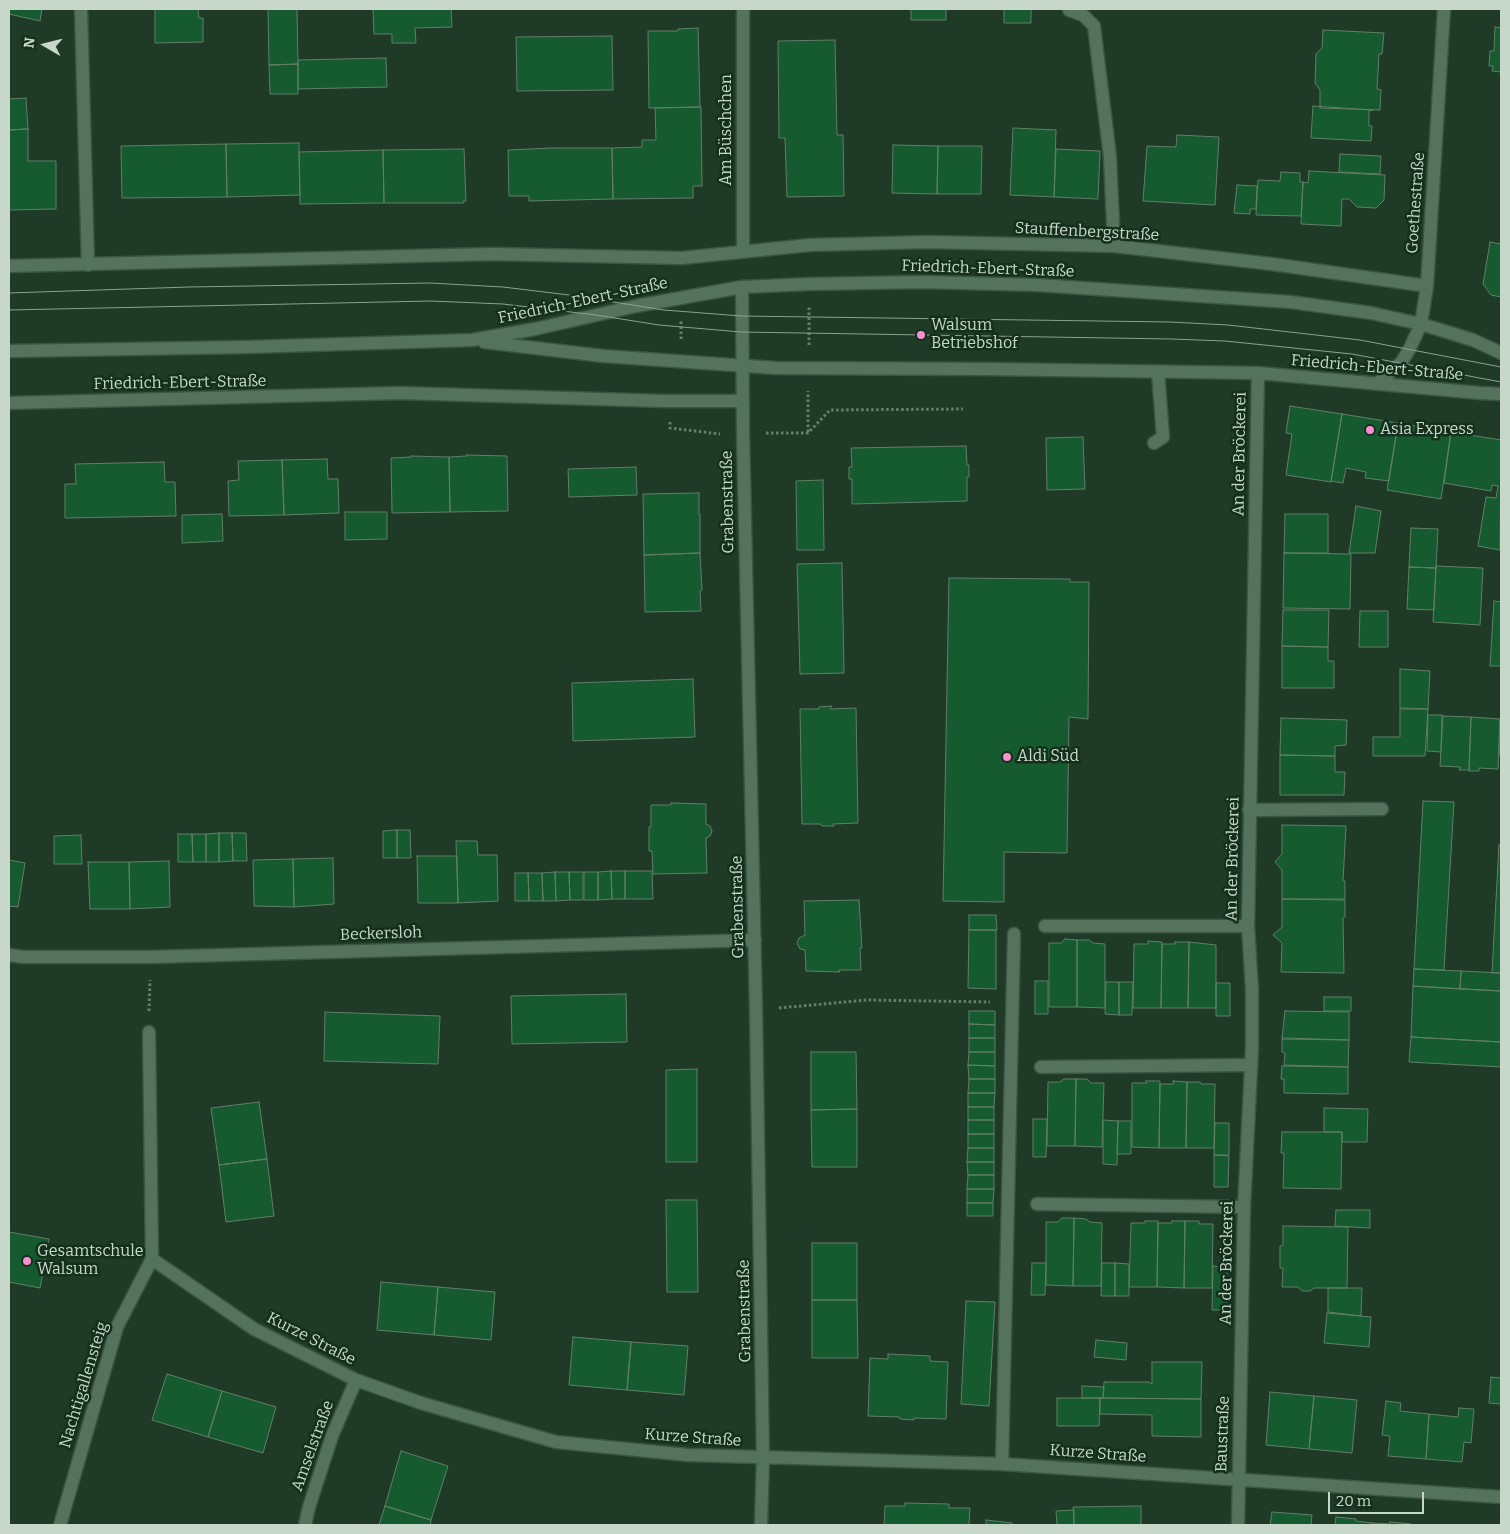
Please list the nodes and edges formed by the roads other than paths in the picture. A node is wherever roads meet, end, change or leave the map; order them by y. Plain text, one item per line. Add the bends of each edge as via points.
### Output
1 (81, 9) edge
2 (743, 9) edge
3 (1444, 9) edge
4 (1069, 10) edge
5 (1114, 246) junction
6 (743, 251) junction
7 (88, 265) junction
8 (9, 266) edge
9 (1427, 286) junction
10 (742, 287) junction
11 (1421, 324) junction
12 (472, 340) junction
13 (9, 351) edge
14 (1501, 353) edge
15 (742, 366) junction
16 (1158, 372) junction
17 (1258, 373) junction
18 (1378, 384) junction
19 (1501, 394) edge
20 (742, 401) junction
21 (9, 403) edge
22 (1154, 443) dead end
23 (1382, 809) dead end
24 (1249, 810) junction
25 (1045, 926) dead end
26 (1248, 926) junction
27 (1014, 934) dead end
28 (755, 940) junction
29 (9, 955) edge
30 (149, 1032) road end
31 (1252, 1065) junction
32 (1041, 1067) dead end
33 (1037, 1204) dead end
34 (1244, 1207) junction
35 (152, 1259) junction
36 (1242, 1344) joint
37 (356, 1380) junction
38 (763, 1459) junction
39 (1002, 1464) junction
40 (1238, 1480) junction
41 (1501, 1496) edge
42 (60, 1525) edge
43 (305, 1525) edge
44 (761, 1525) edge
45 (1238, 1525) edge

1 - 7 street
2 - 6 street, Am Büschchen
3 - 9 street, Goethestraße
4 - 5 street via 1083,15 1094,26 1110,157
5 - 6 street, Stauffenbergstraße via 918,242 810,245
5 - 9 street, Stauffenbergstraße
6 - 7 street, Stauffenbergstraße via 682,258 492,254
7 - 8 street, Stauffenbergstraße
9 - 11 street, Goethestraße
10 - 11 street, Friedrich-Ebert-Straße via 922,282 1037,285 1291,302 1371,313
10 - 12 street, Friedrich-Ebert-Straße
10 - 15 street, Grabenstraße
11 - 14 street, Friedrich-Ebert-Straße
11 - 18 street, Goethestraße via 1401,363
12 - 13 street, Friedrich-Ebert-Straße
12 - 15 street, Friedrich-Ebert-Straße via 604,356
15 - 16 street, Friedrich-Ebert-Straße
15 - 20 street, Grabenstraße
16 - 17 street, Friedrich-Ebert-Straße
16 - 22 street via 1163,436
17 - 18 street, Friedrich-Ebert-Straße
17 - 24 street, An der Bröckerei
18 - 19 street, Friedrich-Ebert-Straße
20 - 21 street, Friedrich-Ebert-Straße via 400,393
20 - 28 street, Grabenstraße
23 - 24 street
24 - 26 street, An der Bröckerei
25 - 26 street
26 - 31 street, An der Bröckerei
27 - 39 street
28 - 29 street, Beckersloh via 150,957
28 - 38 street, Grabenstraße
30 - 35 street
31 - 32 street
31 - 34 street, An der Bröckerei
33 - 34 street
34 - 36 street, An der Bröckerei
35 - 37 street, Kurze Straße via 254,1329
35 - 42 street, Nachtigallensteig via 117,1327
36 - 40 street, Baustraße
37 - 38 street, Kurze Straße via 421,1403 556,1442 688,1456
37 - 43 street, Amselstraße via 332,1436
38 - 39 street, Kurze Straße
38 - 44 street, Grabenstraße
39 - 40 street, Kurze Straße
40 - 41 street, Kurze Straße
40 - 45 street, Baustraße

